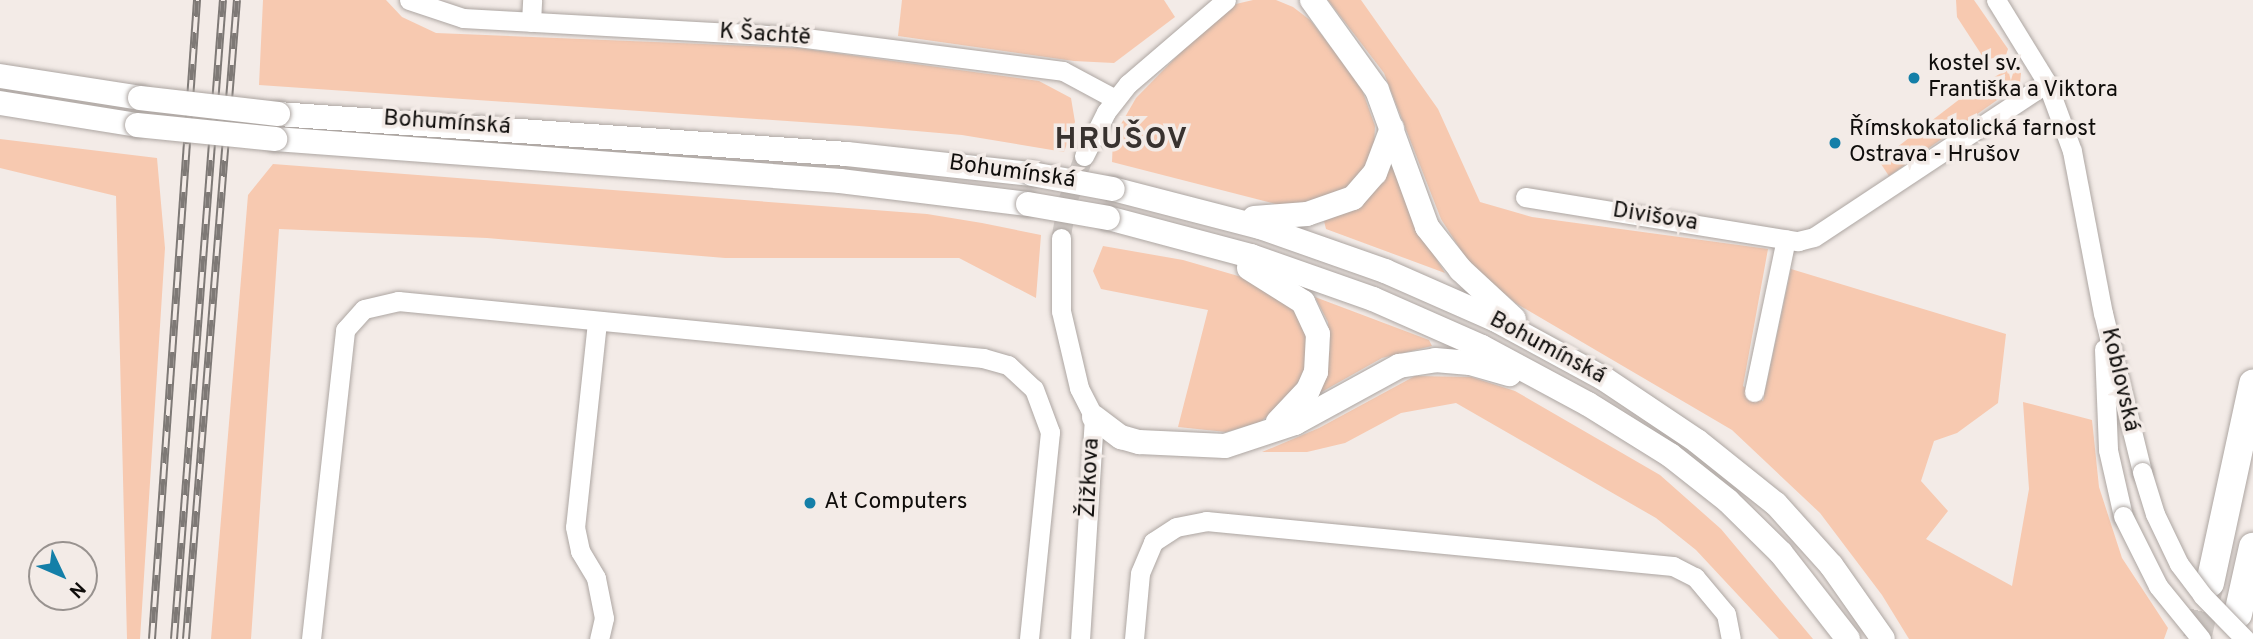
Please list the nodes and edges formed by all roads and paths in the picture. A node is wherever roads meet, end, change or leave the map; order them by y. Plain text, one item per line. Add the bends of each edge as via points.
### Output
1 (409, 0) edge
2 (532, 0) edge
3 (1226, 0) edge
4 (1312, 0) edge
5 (1996, 0) edge
6 (531, 22) junction
7 (0, 76) edge
8 (2048, 83) junction
9 (1115, 99) junction
10 (0, 103) edge
11 (1392, 128) junction
12 (1084, 156) tunnel mouth
13 (1525, 197) dead end
14 (1197, 209) junction
15 (1189, 237) junction
16 (1061, 238) tunnel mouth
17 (1786, 239) junction
18 (2103, 313) junction
19 (597, 322) junction
20 (1550, 348) junction
21 (2253, 384) edge
22 (1754, 392) dead end
23 (1588, 404) junction
24 (1094, 417) junction
25 (1258, 438) junction
26 (2253, 547) edge
27 (2210, 583) tunnel mouth
28 (2241, 626) edge
29 (311, 639) edge
30 (598, 639) edge
31 (1029, 639) edge
32 (1080, 639) edge
33 (1134, 639) edge
34 (1731, 639) edge
35 (1847, 639) edge
36 (1883, 639) edge
37 (2201, 639) edge

1 - 6 street, K Šachtě via 463,18
2 - 6 street
3 - 9 street via 1156,57
4 - 11 main road via 1377,90
5 - 8 street
6 - 9 street, K Šachtě via 790,36 1063,71
7 - 14 main road, Bohumínská, bridge via 278,114 819,151 1032,174
8 - 17 street, Divišova via 1814,237
8 - 18 street via 2080,179
9 - 12 street
10 - 15 main road, Bohumínská, bridge via 137,125 275,139 840,181 1028,204
11 - 14 main road via 1371,180 1361,192 1335,207 1274,218
11 - 20 main road via 1427,227 1486,297
13 - 17 street, Divišova
14 - 20 main road, Bohumínská via 1385,271
15 - 23 main road, Bohumínská via 1373,299 1482,347
15 - 25 main road via 1287,288 1313,318 1318,353 1308,390
16 - 24 street, Žižkova via 1061,311 1079,387
17 - 22 street
18 - 28 street, Koblovská, bridge via 2155,514 2179,564 2202,595
18 - 37 street, Koblovská, bridge via 2105,422 2123,516 2158,586
19 - 29 street via 398,301 364,309 356,316 345,330
19 - 30 street via 575,527 580,551 596,578 604,618
19 - 31 street via 983,358 1019,372 1034,389 1050,432
20 - 36 main road, Bohumínská via 1656,413 1776,504 1831,565
21 - 27 highway
23 - 25 main road via 1500,370 1435,360 1379,373 1295,423
23 - 35 main road, Bohumínská via 1670,455 1728,501 1790,563
24 - 25 main road via 1121,436 1165,445 1225,446
24 - 32 street, Žižkova
26 - 28 highway
33 - 34 street via 1140,573 1153,542 1176,527 1206,521 1674,566 1695,577 1726,614

